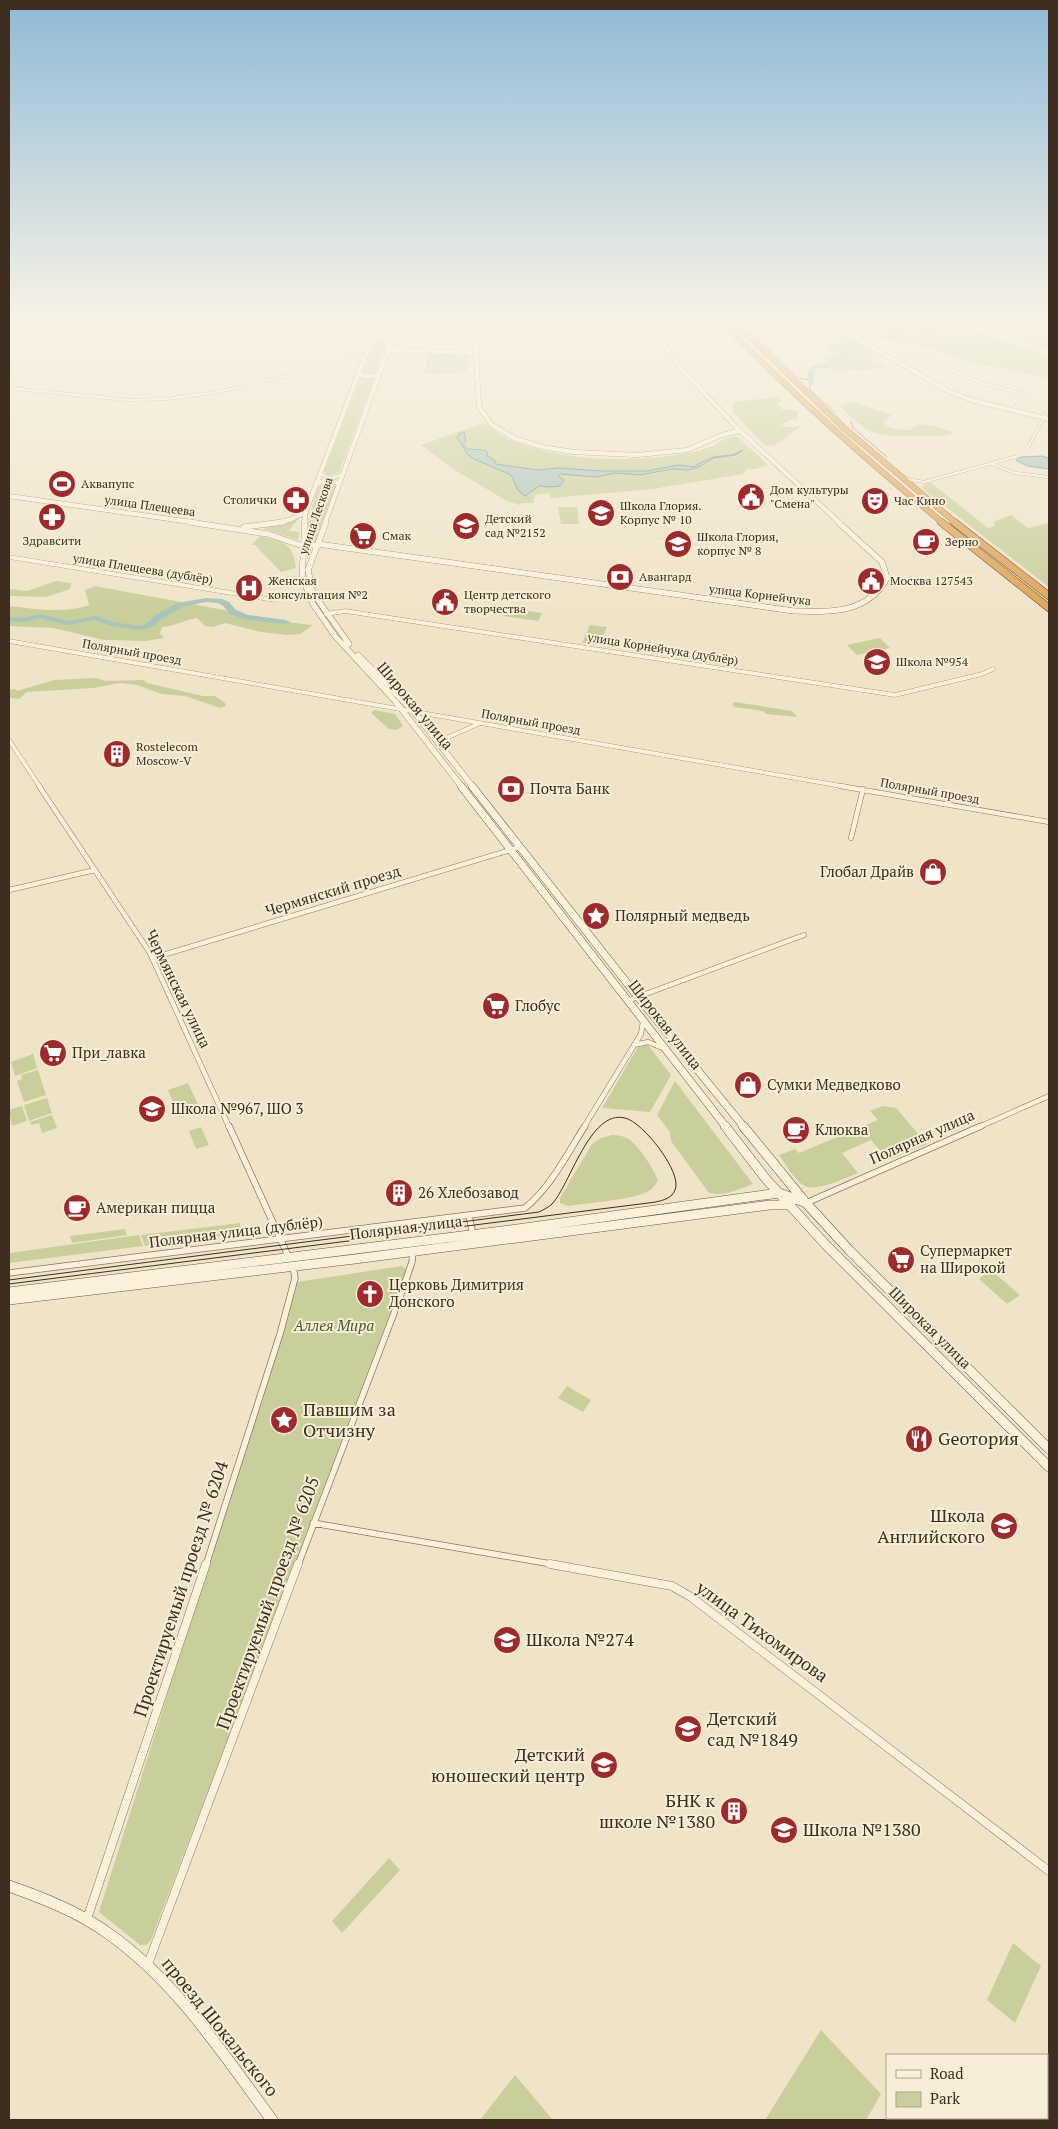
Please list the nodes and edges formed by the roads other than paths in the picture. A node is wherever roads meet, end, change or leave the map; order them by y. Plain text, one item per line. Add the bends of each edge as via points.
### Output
1 (342, 416) edge
2 (364, 416) edge
3 (485, 416) edge
4 (727, 416) edge
5 (819, 416) edge
6 (832, 416) edge
7 (1037, 416) edge
8 (1043, 418) junction
9 (1049, 419) edge
10 (730, 420) junction
11 (727, 427) junction
12 (738, 430) junction
13 (725, 434) junction
14 (720, 436) junction
15 (746, 436) junction
16 (992, 464) junction
17 (320, 474) junction
18 (341, 475) junction
19 (1049, 477) edge
20 (903, 478) junction
21 (924, 482) junction
22 (316, 484) junction
23 (338, 484) junction
24 (922, 494) junction
25 (9, 496) edge
26 (306, 511) junction
27 (266, 525) junction
28 (230, 528) junction
29 (262, 533) junction
30 (319, 545) junction
31 (303, 546) junction
32 (9, 557) edge
33 (310, 565) joint
34 (302, 568) joint
35 (1049, 596) edge
36 (275, 600) dead end
37 (1049, 608) edge
38 (326, 614) junction
39 (9, 641) edge
40 (993, 669) dead end
41 (402, 710) junction
42 (414, 712) junction
43 (478, 724) junction
44 (9, 740) edge
45 (443, 748) junction
46 (433, 750) junction
47 (863, 789) junction
48 (1049, 822) edge
49 (504, 826) junction
50 (495, 830) junction
51 (851, 838) dead end
52 (520, 846) junction
53 (509, 850) junction
54 (96, 870) junction
55 (9, 890) edge
56 (804, 935) dead end
57 (153, 958) junction
58 (638, 996) junction
59 (627, 1001) junction
60 (643, 1022) junction
61 (634, 1045) junction
62 (668, 1054) junction
63 (1049, 1096) edge
64 (779, 1193) junction
65 (806, 1203) junction
66 (789, 1205) junction
67 (470, 1216) junction
68 (472, 1234) junction
69 (281, 1239) junction
70 (414, 1251) junction
71 (288, 1257) junction
72 (293, 1266) junction
73 (9, 1273) edge
74 (9, 1292) edge
75 (9, 1300) edge
76 (1049, 1449) edge
77 (1049, 1467) edge
78 (313, 1523) junction
79 (1049, 1871) edge
80 (9, 1886) edge
81 (87, 1919) junction
82 (147, 1965) junction
83 (272, 2120) edge

1 - 17 main road, улица Лескова
2 - 18 main road, улица Лескова
3 - 14 main road via 500,430 524,441 565,452 613,456 686,450
4 - 10 main road, улица Корнейчука
5 - 37 highway
6 - 20 highway
7 - 8 main road
8 - 9 main road
8 - 16 street via 1022,453
10 - 11 main road
10 - 12 main road, улица Корнейчука
11 - 12 main road
11 - 14 main road
12 - 13 main road
12 - 15 main road, улица Корнейчука
13 - 14 main road
13 - 15 main road
15 - 30 main road, улица Корнейчука via 882,562 886,578 874,597 834,610 794,611
16 - 19 street via 1015,473
16 - 21 street
17 - 18 street, улица Лескова via 330,478
17 - 22 main road, улица Лескова
18 - 23 main road, улица Лескова
20 - 21 street
20 - 24 highway
21 - 24 street via 919,487
22 - 23 main road via 328,480
22 - 26 main road, улица Лескова
23 - 30 main road, улица Лескова
24 - 35 highway
25 - 28 main road, улица Плещеева
26 - 27 main road, улица Плещеева via 294,518
26 - 31 main road, улица Лескова
27 - 28 main road, улица Плещеева
27 - 29 main road via 260,529
28 - 29 main road, улица Плещеева
29 - 31 main road, улица Плещеева
30 - 31 main road, улица Плещеева
30 - 33 main road, улица Лескова
31 - 34 main road, улица Лескова
32 - 36 street, улица Плещеева (дублёр)
33 - 38 main road, Широкая улица via 310,586
34 - 41 main road, Широкая улица via 308,594 335,636
38 - 40 street, улица Корнейчука (дублёр) via 345,611 885,694 902,694
38 - 42 main road, Широкая улица via 350,646
39 - 41 street, Полярный проезд
41 - 42 street, Полярный проезд
41 - 46 main road, Широкая улица
42 - 43 street, Полярный проезд
42 - 45 main road, Широкая улица
43 - 45 street via 449,737
43 - 47 street, Полярный проезд
44 - 54 street, Чермянская улица
45 - 46 main road
45 - 49 main road, Широкая улица
46 - 50 main road, Широкая улица
47 - 48 street, Полярный проезд
47 - 51 street
49 - 50 main road via 501,832
49 - 52 main road, Широкая улица
50 - 53 main road, Широкая улица
52 - 53 street, Чермянский проезд
52 - 58 main road, Широкая улица
53 - 57 street, Чермянский проезд
53 - 59 main road, Широкая улица
54 - 55 street
54 - 57 street, Чермянская улица
56 - 58 street
57 - 69 street, Чермянская улица
58 - 59 street
58 - 65 main road, Широкая улица
59 - 60 main road, Широкая улица
60 - 61 street via 641,1034
60 - 62 main road, Широкая улица
61 - 62 street via 640,1041 656,1043
61 - 67 street, Полярная улица (дублёр) via 536,1199 525,1208
62 - 64 main road, Широкая улица
63 - 65 street, Полярная улица
64 - 65 main road, Полярная улица
64 - 66 main road, Широкая улица
64 - 68 main road, Полярная улица
65 - 66 main road, Полярная улица
65 - 76 main road, Широкая улица
66 - 70 main road, Полярная улица via 770,1204
66 - 77 main road, Широкая улица
67 - 68 street
67 - 69 street, Полярная улица (дублёр)
68 - 71 main road, Полярная улица
69 - 71 street, Чермянская улица
69 - 73 street, Полярная улица (дублёр)
70 - 72 main road, Полярная улица
70 - 78 street, Проектируемый проезд № 6205 via 399,1300
71 - 72 street, Чермянская улица
71 - 74 main road, Полярная улица
72 - 75 main road, Полярная улица
72 - 81 street, Проектируемый проезд № 6204 via 295,1278 280,1334 260,1388 186,1629
78 - 79 street, улица Тихомирова via 672,1586 723,1620
78 - 82 street, Проектируемый проезд № 6205
80 - 81 main road, проезд Шокальского
81 - 82 main road, проезд Шокальского
82 - 83 main road, проезд Шокальского via 182,2002

